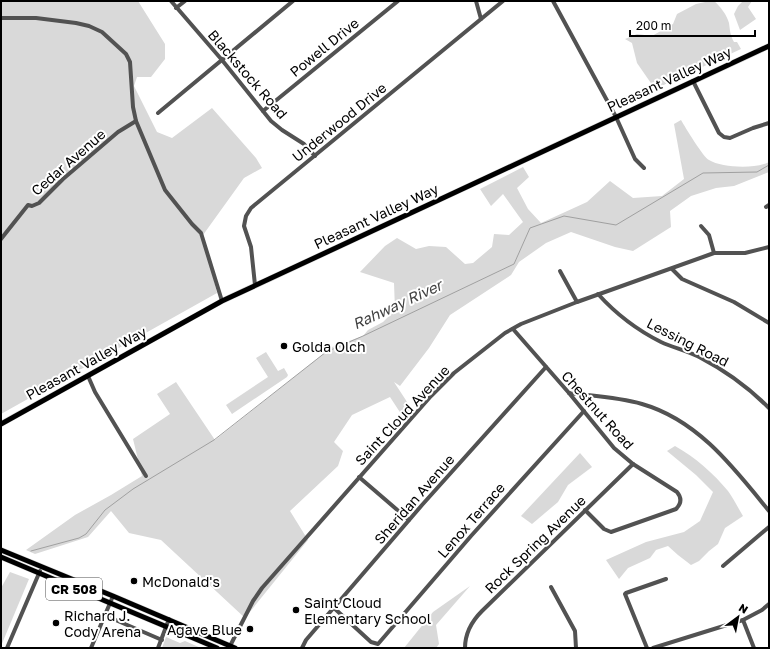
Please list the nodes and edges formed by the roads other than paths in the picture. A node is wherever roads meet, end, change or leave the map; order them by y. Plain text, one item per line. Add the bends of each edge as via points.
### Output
1 (170, 1) edge
2 (185, 1) edge
3 (293, 1) edge
4 (398, 1) edge
5 (476, 1) edge
6 (503, 1) edge
7 (553, 1) edge
8 (176, 8) junction
9 (1, 18) edge
10 (481, 19) junction
11 (769, 46) edge
12 (222, 60) junction
13 (693, 81) junction
14 (263, 111) junction
15 (158, 113) dead end
16 (616, 117) junction
17 (136, 120) junction
18 (769, 123) edge
19 (315, 156) junction
20 (644, 168) dead end
21 (701, 226) dead end
22 (1, 239) edge
23 (769, 247) edge
24 (714, 253) junction
25 (672, 269) junction
26 (560, 271) dead end
27 (255, 286) junction
28 (598, 294) junction
29 (222, 301) junction
30 (577, 302) junction
31 (769, 323) edge
32 (513, 329) junction
33 (546, 367) junction
34 (88, 376) junction
35 (569, 393) junction
36 (769, 408) edge
37 (584, 411) junction
38 (1, 424) edge
39 (633, 464) junction
40 (146, 476) dead end
41 (359, 477) junction
42 (585, 510) junction
43 (769, 511) edge
44 (409, 520) junction
45 (769, 527) edge
46 (1, 550) edge
47 (1, 557) edge
48 (42, 566) junction
49 (724, 566) dead end
50 (38, 574) junction
51 (666, 579) dead end
52 (551, 587) dead end
53 (113, 596) junction
54 (109, 603) junction
55 (769, 604) edge
56 (334, 608) junction
57 (104, 615) junction
58 (169, 619) junction
59 (743, 620) junction
60 (167, 626) junction
61 (162, 640) junction
62 (232, 647) edge
63 (7, 648) edge
64 (91, 648) edge
65 (158, 648) edge
66 (217, 648) edge
67 (302, 648) edge
68 (465, 648) edge
69 (576, 648) edge
70 (647, 648) edge
71 (653, 648) edge
72 (754, 648) edge

1 - 8 street, Blackstock Road
2 - 8 street
3 - 12 street
4 - 14 street, Powell Drive
5 - 10 street
6 - 10 street, Underwood Drive
7 - 16 street
8 - 12 street, Blackstock Road
9 - 17 street via 36,18 76,23 102,32 126,54 130,62 131,92
10 - 19 street, Underwood Drive
11 - 13 main road, Pleasant Valley Way
12 - 14 street, Blackstock Road
12 - 15 street
13 - 16 main road, Pleasant Valley Way
13 - 18 street via 719,133 724,137 734,137
14 - 19 street, Blackstock Road via 277,126 304,144
16 - 20 street via 635,159
16 - 27 main road, Pleasant Valley Way
17 - 22 street, Cedar Avenue via 63,179 39,203 28,205
17 - 29 street via 164,190 202,233
19 - 27 street, Underwood Drive via 251,208 246,216 244,226 251,247
21 - 24 street via 709,235
23 - 24 street, Saint Cloud Avenue via 745,253
24 - 25 street, Saint Cloud Avenue
25 - 28 street, Saint Cloud Avenue
25 - 31 street via 682,280 734,302
26 - 30 street
27 - 29 main road, Pleasant Valley Way
28 - 30 street, Saint Cloud Avenue
28 - 36 street, Lessing Road via 622,318 662,342 702,358 745,386
29 - 34 main road, Pleasant Valley Way
30 - 32 street, Saint Cloud Avenue
32 - 33 street, Chestnut Road
32 - 41 street, Saint Cloud Avenue via 454,373 408,420
33 - 35 street, Chestnut Road
33 - 44 street, Sheridan Avenue
34 - 38 main road, Pleasant Valley Way
34 - 40 street
35 - 37 street, Chestnut Road
35 - 43 street via 631,401 672,416 711,445
37 - 39 street, Chestnut Road via 614,448
37 - 56 street, Lenox Terrace via 470,536 380,642 371,642
39 - 42 street, Rock Spring Avenue
39 - 42 street, Chestnut Road via 677,492 680,501 678,506 611,532 604,529
41 - 44 street
41 - 62 street, Saint Cloud Avenue via 262,588 253,601
42 - 68 street, Rock Spring Avenue via 474,619 465,638
44 - 56 street, Sheridan Avenue
45 - 49 street
46 - 48 main road, CR 508
47 - 50 main road, CR 508
48 - 50 street
48 - 53 main road, CR 508
50 - 54 main road, CR 508
50 - 63 street
51 - 70 street via 625,594
52 - 69 street via 575,631
53 - 54 street
53 - 58 main road, CR 508
54 - 57 street
54 - 60 main road, CR 508
55 - 59 street
56 - 67 street, Sheridan Avenue
57 - 61 street
57 - 64 street
58 - 60 street
58 - 62 main road, CR 508
59 - 71 street
59 - 72 street
60 - 61 street
60 - 66 main road, CR 508
61 - 65 street

